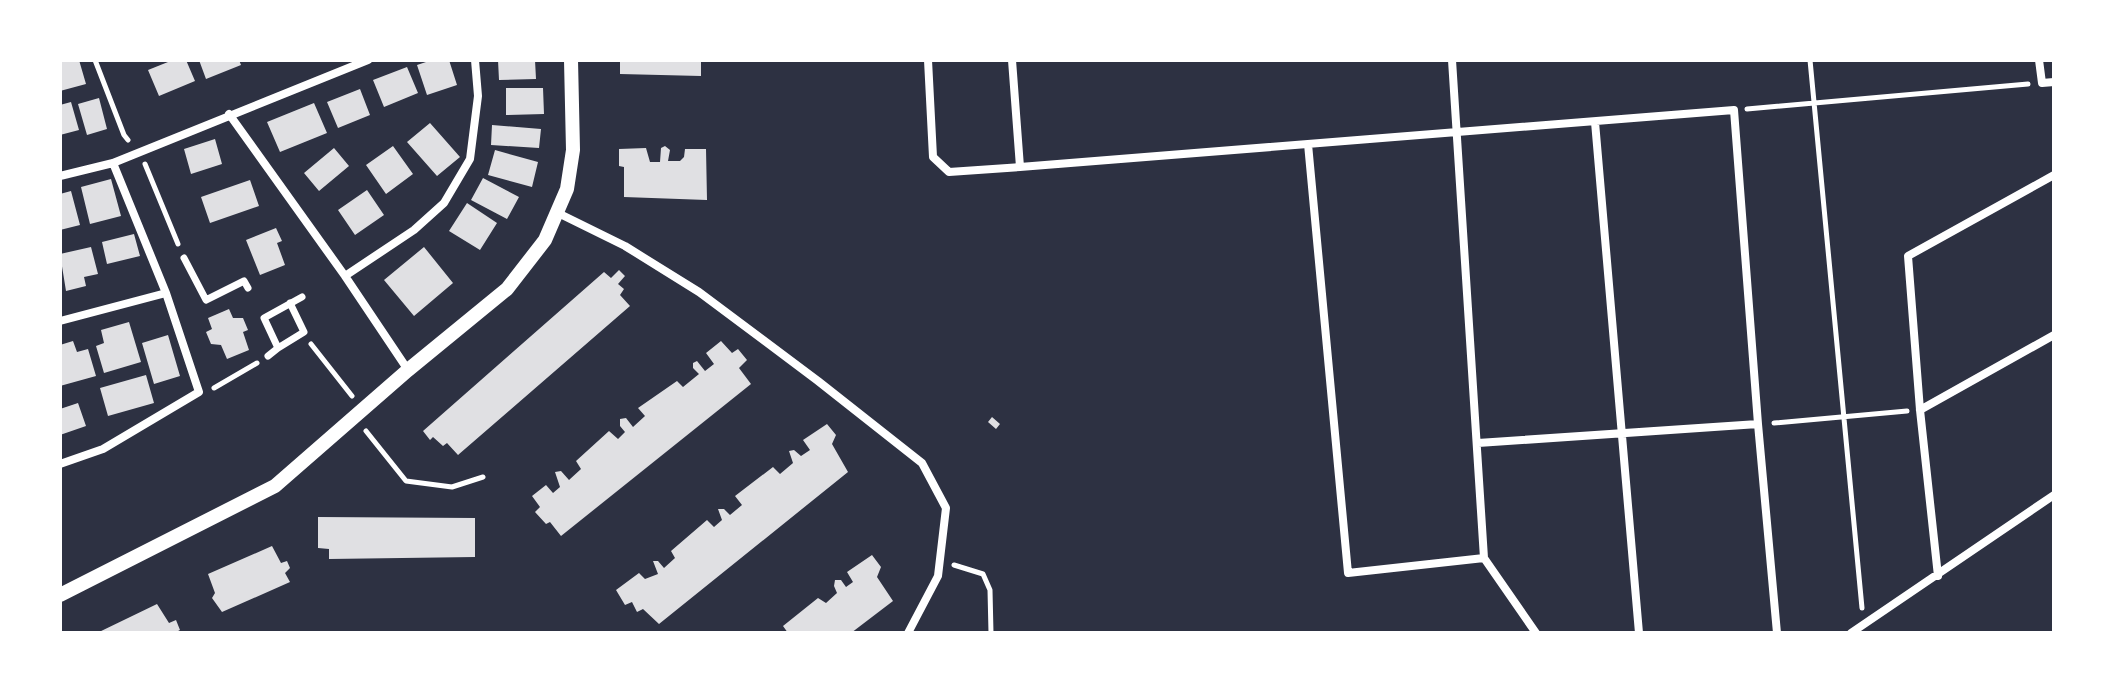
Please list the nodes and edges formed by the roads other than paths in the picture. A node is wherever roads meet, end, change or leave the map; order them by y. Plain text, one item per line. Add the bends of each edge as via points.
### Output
1 (368, 60) edge
2 (475, 60) edge
3 (571, 60) edge
4 (928, 60) edge
5 (1012, 60) edge
6 (1452, 60) edge
7 (2039, 60) edge
8 (2054, 82) edge
9 (229, 114) junction
10 (1595, 122) junction
11 (1457, 134) junction
12 (1308, 144) junction
13 (113, 163) junction
14 (1020, 167) junction
15 (2054, 175) edge
16 (60, 176) edge
17 (558, 213) junction
18 (184, 258) road end
19 (345, 276) junction
20 (248, 288) dead end
21 (166, 293) junction
22 (302, 297) dead end
23 (290, 303) junction
24 (60, 321) edge
25 (2054, 335) edge
26 (278, 348) junction
27 (268, 356) road end
28 (408, 370) junction
29 (1920, 410) junction
30 (1758, 424) junction
31 (1620, 434) junction
32 (1478, 443) junction
33 (60, 464) edge
34 (2054, 495) edge
35 (1484, 558) junction
36 (1938, 576) junction
37 (60, 595) edge
38 (908, 633) edge
39 (1536, 633) edge
40 (1639, 633) edge
41 (1777, 633) edge
42 (1851, 633) edge

1 - 9 street
2 - 19 street via 478,96 470,159 444,203
3 - 17 street via 573,150
4 - 14 street via 933,157 949,172
5 - 14 street
6 - 11 street
7 - 8 street via 2042,83
9 - 13 street
9 - 19 street
10 - 11 street
10 - 30 street via 1734,110
10 - 31 street
11 - 12 street
11 - 32 street
12 - 14 street
12 - 35 street via 1348,573
13 - 16 street
13 - 21 street
15 - 29 street via 1908,256
17 - 28 street via 545,240 507,289
17 - 38 street via 699,292 922,463 946,508 938,576
18 - 20 street via 204,301 244,281
19 - 28 street
21 - 24 street
21 - 33 street via 199,392 103,449
22 - 23 street
23 - 26 street via 306,335
23 - 26 street via 261,314
25 - 29 street
26 - 27 street
28 - 37 street via 275,486
29 - 36 street
30 - 31 street
30 - 41 street
31 - 32 street
31 - 40 street
32 - 35 street
34 - 36 street
35 - 39 street
36 - 42 street

